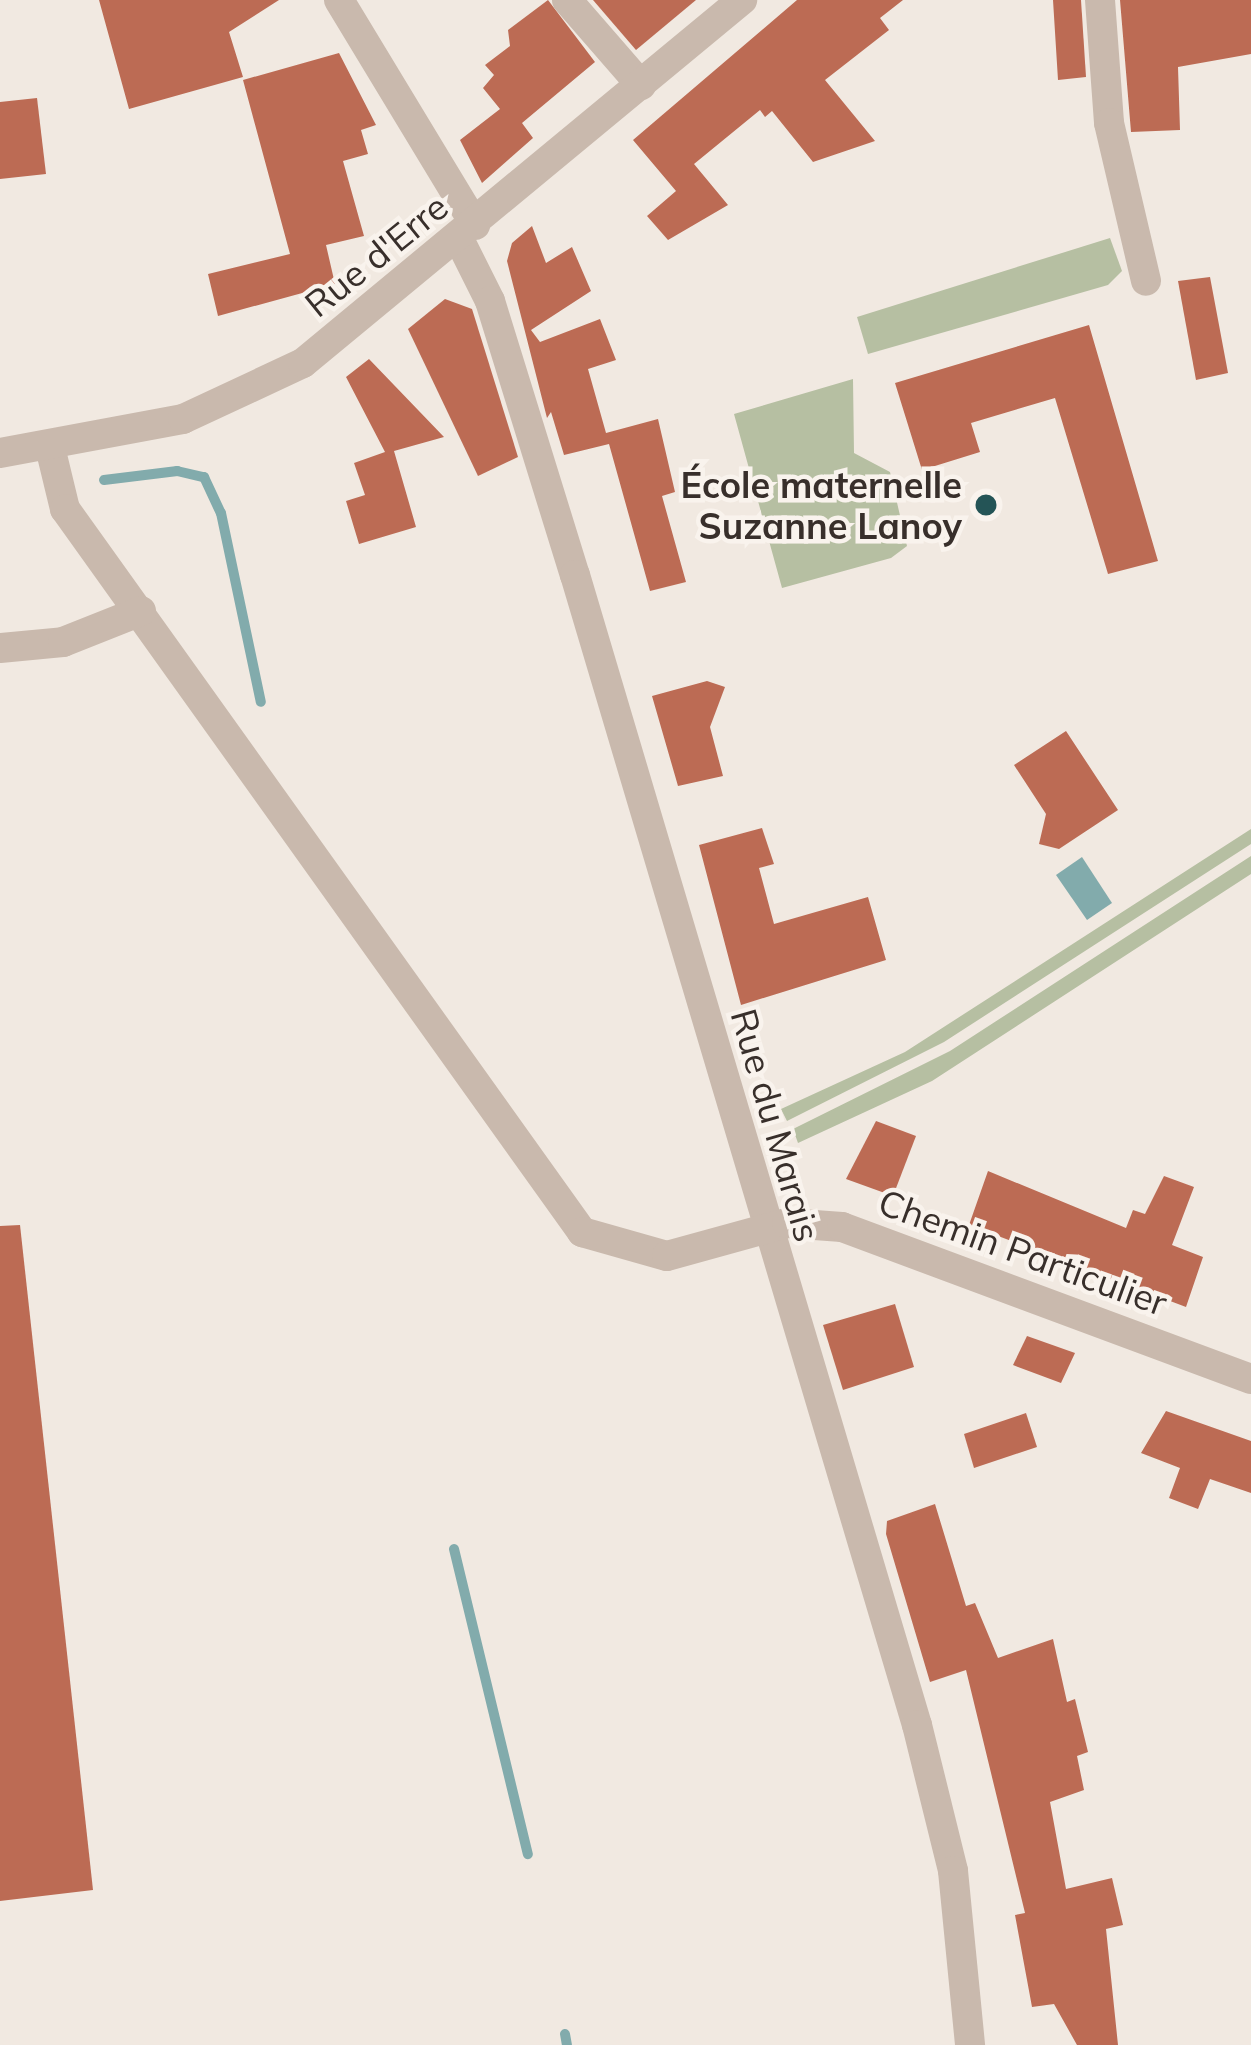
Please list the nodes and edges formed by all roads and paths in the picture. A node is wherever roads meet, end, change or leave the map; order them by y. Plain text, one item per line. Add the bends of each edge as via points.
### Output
1 (339, 0) edge
2 (567, 0) edge
3 (742, 0) edge
4 (1100, 0) edge
5 (641, 85) junction
6 (467, 232) junction
7 (1146, 281) dead end
8 (50, 448) junction
9 (0, 453) edge
10 (141, 611) junction
11 (0, 648) edge
12 (764, 1228) junction
13 (1251, 1379) edge
14 (970, 2045) edge

1 - 6 street, Rue du Marais
2 - 5 street
3 - 5 street, Rue d'Erre
4 - 7 street via 1109,123
5 - 6 street, Rue d'Erre
6 - 8 street, Rue d'Erre via 338,338 258,388 183,419
6 - 12 street, Rue du Marais
8 - 9 street, Rue d'Erre
8 - 10 street, Chemin Particulier via 57,495
10 - 11 street via 63,642
10 - 12 street, Chemin Particulier via 582,1232 667,1256
12 - 13 street, Chemin Particulier via 787,1222 867,1234
12 - 14 street, Rue du Marais via 940,1808

